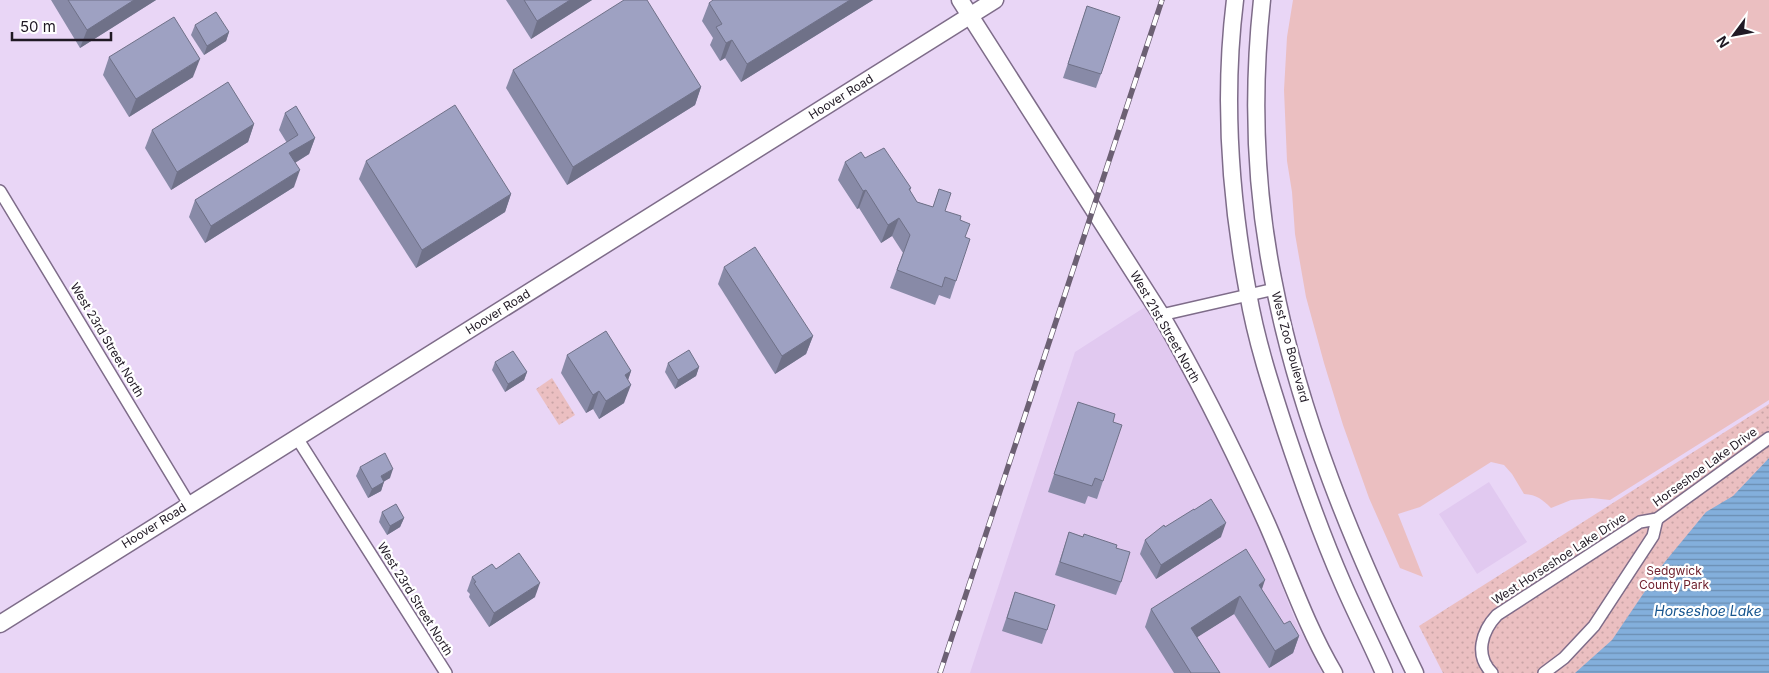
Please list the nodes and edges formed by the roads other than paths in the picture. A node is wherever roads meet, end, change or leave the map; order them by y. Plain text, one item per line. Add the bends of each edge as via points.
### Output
1 (960, 0) edge
2 (995, 0) edge
3 (1235, 0) edge
4 (1262, 0) edge
5 (970, 16) junction
6 (0, 191) edge
7 (1275, 289) junction
8 (1248, 294) junction
9 (1160, 315) junction
10 (297, 438) junction
11 (1769, 438) edge
12 (189, 504) junction
13 (1657, 519) junction
14 (0, 624) edge
15 (446, 673) edge
16 (1334, 673) edge
17 (1384, 673) edge
18 (1415, 673) edge
19 (1492, 673) edge
20 (1544, 673) edge

1 - 5 street, West 21st Street North
2 - 5 street, Hoover Road
3 - 8 street via 1229,84 1231,147 1236,217
4 - 7 street, West Zoo Boulevard via 1257,144
5 - 9 street, West 21st Street North
5 - 10 street, Hoover Road
6 - 12 street, West 23rd Street North
7 - 8 street
7 - 18 street, West Zoo Boulevard via 1303,397 1331,480 1359,552
8 - 9 street
8 - 17 street via 1269,380 1302,481 1343,584
9 - 16 street, West 21st Street North via 1243,470 1304,614
10 - 12 street, Hoover Road
10 - 15 street, West 23rd Street North
11 - 13 street, Horseshoe Lake Drive
12 - 14 street, Hoover Road
13 - 19 street, West Horseshoe Lake Drive via 1640,522 1498,615 1482,641 1483,659
13 - 20 street via 1653,536 1594,626 1564,658

